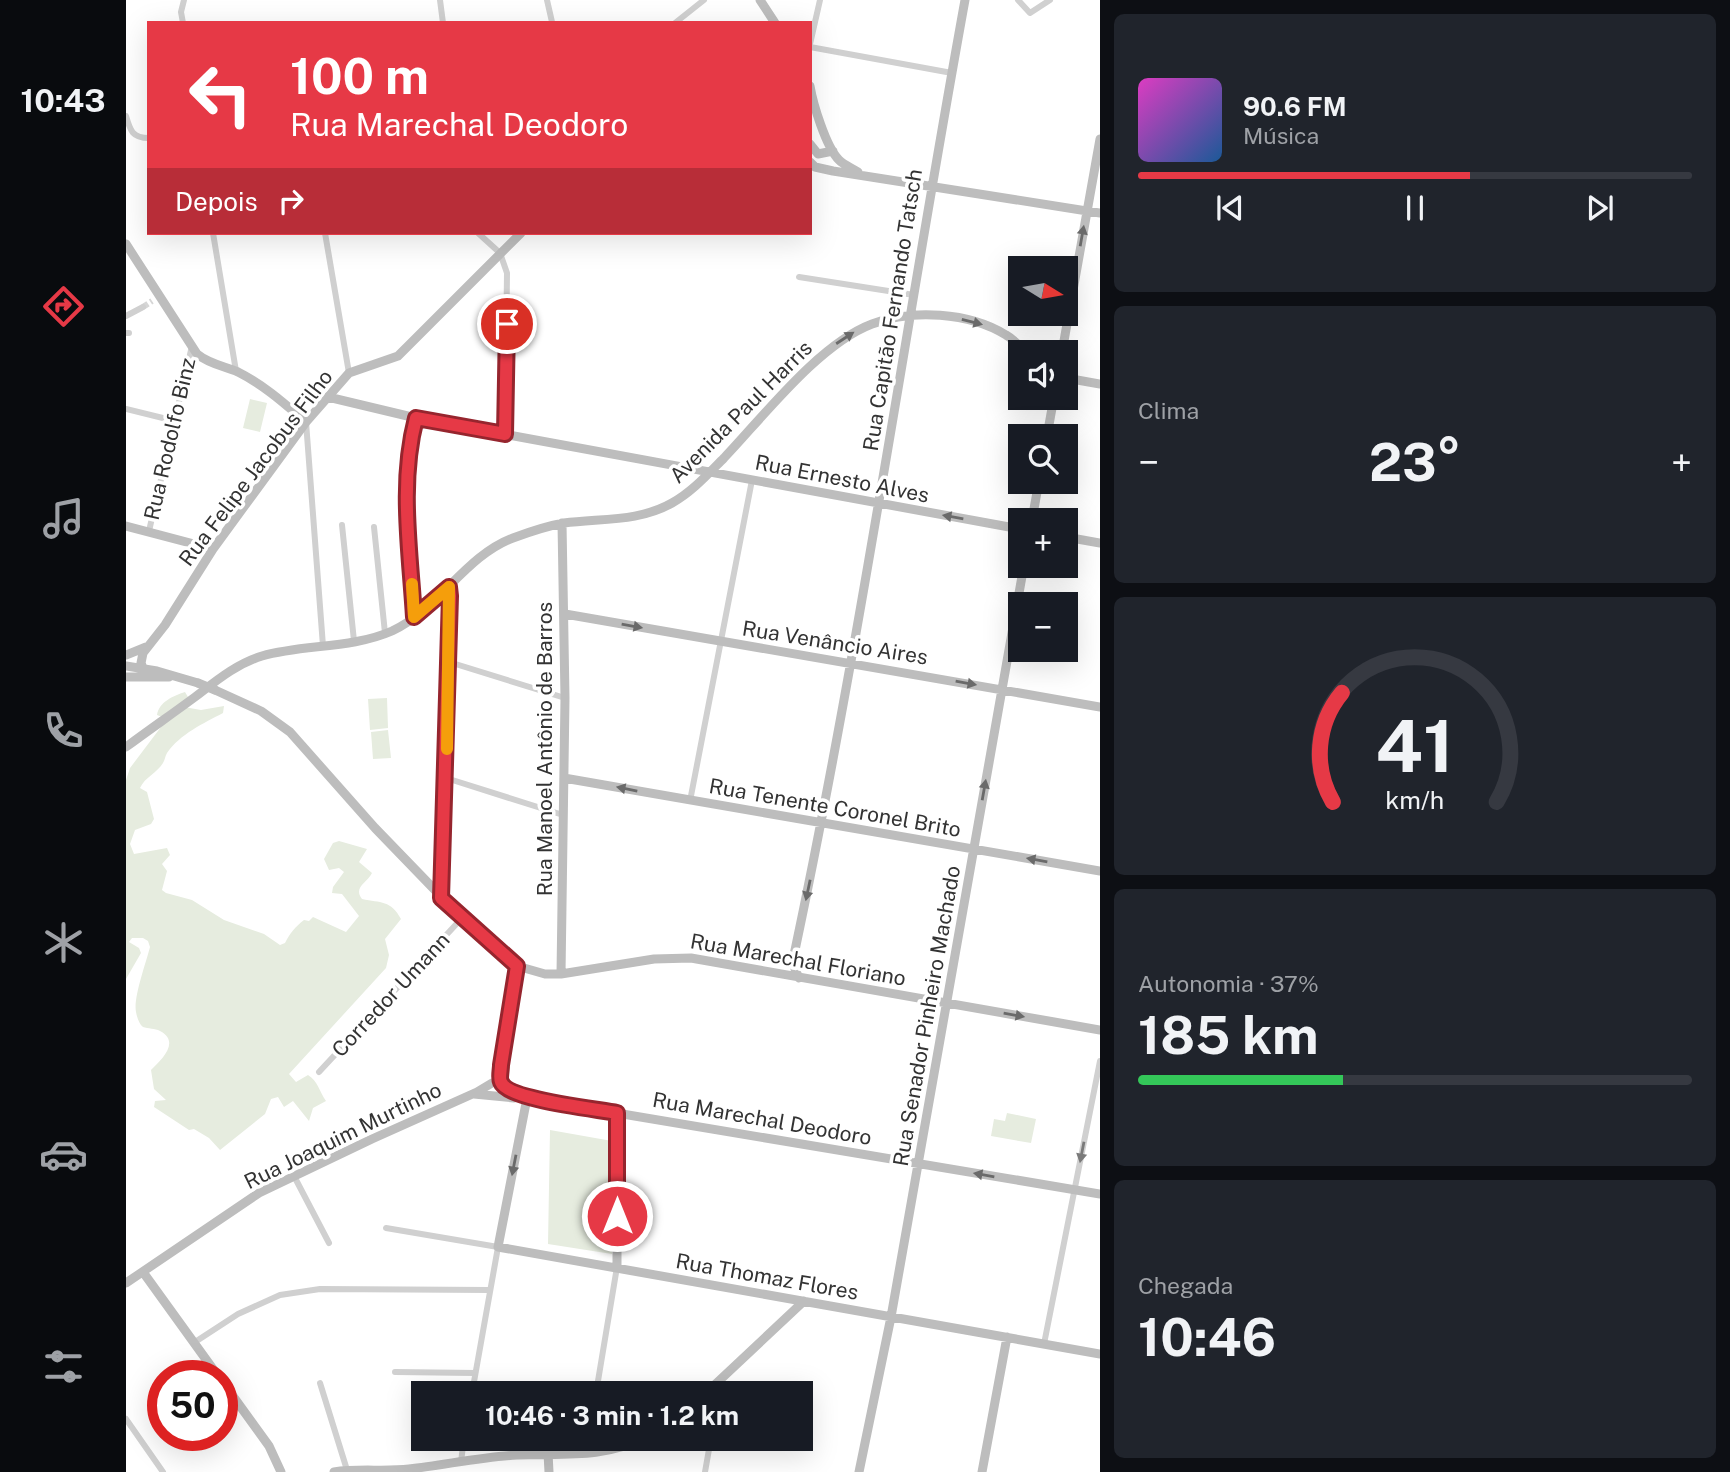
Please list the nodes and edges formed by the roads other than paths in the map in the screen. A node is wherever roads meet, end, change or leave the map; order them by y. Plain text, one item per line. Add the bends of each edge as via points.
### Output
1 (184, 0) edge
2 (440, 0) edge
3 (547, 0) edge
4 (704, 0) edge
5 (760, 0) edge
6 (820, 0) edge
7 (965, 0) edge
8 (1018, 0) edge
9 (1049, 0) edge
10 (183, 21) edge
11 (443, 21) edge
12 (552, 21) edge
13 (678, 21) edge
14 (774, 21) edge
15 (812, 37) edge
16 (812, 46) edge
17 (952, 73) junction
18 (812, 97) edge
19 (126, 116) edge
20 (812, 125) edge
21 (823, 128) junction
22 (147, 138) edge
23 (1100, 139) edge
24 (812, 146) edge
25 (833, 150) junction
26 (812, 164) edge
27 (863, 175) junction
28 (931, 185) junction
29 (1087, 210) junction
30 (1100, 213) edge
31 (213, 235) edge
32 (325, 235) edge
33 (480, 235) edge
34 (519, 235) edge
35 (126, 244) edge
36 (500, 253) junction
37 (799, 277) dead end
38 (914, 295) junction
39 (143, 306) tunnel mouth
40 (126, 316) edge
41 (911, 316) junction
42 (1012, 340) edge
43 (1064, 340) edge
44 (192, 346) junction
45 (236, 371) junction
46 (349, 373) junction
47 (1078, 380) edge
48 (1100, 384) edge
49 (328, 397) junction
50 (126, 409) edge
51 (416, 418) junction
52 (175, 421) junction
53 (306, 422) junction
54 (505, 434) junction
55 (710, 472) junction
56 (752, 480) junction
57 (878, 504) junction
58 (562, 523) junction
59 (342, 525) dead end
60 (126, 526) edge
61 (374, 527) dead end
62 (1008, 528) edge
63 (149, 531) junction
64 (1078, 539) edge
65 (1100, 543) edge
66 (213, 549) junction
67 (1022, 578) edge
68 (449, 587) junction
69 (565, 614) junction
70 (414, 617) junction
71 (385, 633) junction
72 (354, 641) junction
73 (153, 642) junction
74 (723, 643) junction
75 (323, 646) junction
76 (142, 653) junction
77 (126, 655) edge
78 (449, 662) junction
79 (850, 663) junction
80 (126, 664) edge
81 (143, 668) junction
82 (126, 677) edge
83 (178, 678) junction
84 (1002, 689) junction
85 (565, 698) junction
86 (1100, 707) edge
87 (126, 747) edge
88 (446, 778) junction
89 (564, 779) junction
90 (690, 801) junction
91 (563, 815) junction
92 (822, 823) junction
93 (974, 849) junction
94 (1100, 871) edge
95 (441, 898) junction
96 (462, 918) junction
97 (794, 955) junction
98 (517, 966) junction
99 (561, 974) junction
100 (781, 974) junction
101 (799, 978) junction
102 (947, 1002) junction
103 (1100, 1030) edge
104 (1100, 1061) edge
105 (320, 1072) dead end
106 (497, 1086) junction
107 (475, 1093) junction
108 (514, 1098) junction
109 (527, 1098) junction
110 (525, 1109) junction
111 (617, 1113) junction
112 (918, 1163) junction
113 (294, 1176) junction
114 (1074, 1190) junction
115 (1100, 1195) edge
116 (386, 1228) dead end
117 (329, 1243) dead end
118 (498, 1247) junction
119 (617, 1267) junction
120 (143, 1272) junction
121 (126, 1283) edge
122 (490, 1290) junction
123 (804, 1301) junction
124 (891, 1317) junction
125 (1007, 1337) junction
126 (194, 1342) junction
127 (1044, 1344) junction
128 (1100, 1354) edge
129 (207, 1360) edge
130 (395, 1372) dead end
131 (475, 1373) junction
132 (722, 1377) junction
133 (474, 1381) edge
134 (598, 1381) edge
135 (718, 1381) edge
136 (721, 1381) edge
137 (320, 1383) dead end
138 (238, 1403) edge
139 (126, 1419) edge
140 (462, 1451) edge
141 (587, 1451) edge
142 (612, 1451) edge
143 (709, 1451) edge
144 (548, 1453) junction
145 (586, 1455) junction
146 (461, 1462) junction
147 (347, 1470) junction
148 (368, 1470) edge
149 (163, 1472) edge
150 (281, 1472) edge
151 (334, 1472) edge
152 (549, 1472) edge
153 (705, 1472) edge
154 (859, 1472) edge
155 (982, 1472) edge

1 - 10 street
2 - 11 street
3 - 12 street
4 - 13 street
5 - 14 main road
6 - 15 street
7 - 17 main road, Rua Capitão Fernando Tatsch
8 - 9 street via 1030,13
16 - 17 street
17 - 28 main road, Rua Capitão Fernando Tatsch
18 - 21 main road
19 - 22 street via 133,134
20 - 21 main road
21 - 25 main road
23 - 29 main road
24 - 25 main road via 818,153
25 - 27 main road
26 - 27 main road
27 - 28 main road
28 - 29 main road
28 - 38 main road, Rua Capitão Fernando Tatsch
29 - 30 main road
43 -> 29 main road
31 - 45 street
32 - 46 street
33 - 36 street
34 - 36 main road, Rua Felipe Jacobus Filho
35 - 44 main road via 156,299
36 - 46 main road, Rua Felipe Jacobus Filho via 398,356
36 - 54 street via 507,273
37 - 38 street
38 - 41 main road, Rua Capitão Fernando Tatsch
39 - 40 street
41 -> 42 main road, Avenida Paul Harris via 985,325
55 -> 41 main road, Avenida Paul Harris via 831,348 872,324
41 - 57 main road, Rua Capitão Fernando Tatsch
44 - 45 main road via 204,360
44 - 52 street, Rua Rodolfo Binz
45 - 53 main road
46 - 49 main road, Rua Felipe Jacobus Filho
47 - 48 main road
49 - 51 main road, Rua Ernesto Alves
49 - 53 main road, Rua Felipe Jacobus Filho
50 - 52 street
51 - 54 main road, Rua Ernesto Alves
51 - 70 street via 406,482
52 - 63 street, Rua Rodolfo Binz
53 - 66 main road, Rua Felipe Jacobus Filho
53 - 75 street
54 - 55 main road, Rua Ernesto Alves
55 - 56 main road, Rua Ernesto Alves
55 - 58 main road, Avenida Paul Harris via 660,510
56 - 57 main road, Rua Ernesto Alves
56 - 74 street
62 -> 57 main road, Rua Ernesto Alves
57 - 79 main road, Rua Capitão Fernando Tatsch
58 - 68 main road, Avenida Paul Harris via 500,544
58 - 69 main road, Rua Manoel Antônio de Barros
59 - 72 street
60 - 63 main road
61 - 71 street
63 - 66 main road
64 - 65 main road
66 - 73 main road, Rua Felipe Jacobus Filho
67 - 84 main road, Rua Senador Pinheiro Machado
68 - 70 main road, Avenida Paul Harris
68 - 78 street
69 -> 74 main road, Rua Venâncio Aires
69 - 85 main road, Rua Manoel Antônio de Barros
70 - 71 main road, Avenida Paul Harris
71 - 72 main road, Avenida Paul Harris
72 - 75 main road, Avenida Paul Harris
73 - 76 main road, Rua Felipe Jacobus Filho
73 - 77 main road
74 - 79 main road, Rua Venâncio Aires
74 - 90 street
75 - 87 main road, Avenida Paul Harris via 264,655 216,680
76 - 80 main road, Rua Felipe Jacobus Filho
76 - 81 main road
78 - 85 street
78 - 88 street
79 -> 84 main road, Rua Venâncio Aires
79 - 92 main road, Rua Capitão Fernando Tatsch
80 - 81 main road, Rua Marechal Floriano
81 - 83 main road, Rua Marechal Floriano
82 - 83 main road
83 - 95 main road, Rua Marechal Floriano, bridge via 226,694 290,732
84 - 86 main road, Rua Venâncio Aires
93 -> 84 main road, Rua Senador Pinheiro Machado
85 - 89 main road, Rua Manoel Antônio de Barros
88 - 91 street
88 - 95 street
90 -> 89 main road, Rua Tenente Coronel Brito
89 - 91 main road, Rua Manoel Antônio de Barros
90 - 92 main road, Rua Tenente Coronel Brito
91 - 99 main road, Rua Manoel Antônio de Barros
92 - 93 main road, Rua Tenente Coronel Brito
92 -> 97 main road, Rua Capitão Fernando Tatsch
94 -> 93 main road, Rua Tenente Coronel Brito
93 - 102 main road, Rua Senador Pinheiro Machado
95 - 96 main road, Rua Marechal Floriano
96 - 98 main road, Rua Marechal Floriano
96 - 105 street, Corredor Umann
97 - 100 main road, Rua Capitão Fernando Tatsch via 788,971
97 - 101 main road, Rua Capitão Fernando Tatsch
98 - 99 main road, Rua Marechal Floriano
98 - 106 main road
99 - 100 main road, Rua Marechal Floriano via 691,957
100 - 101 main road, Rua Marechal Floriano
101 - 102 main road, Rua Marechal Floriano
102 -> 103 main road, Rua Marechal Floriano
102 - 112 main road, Rua Senador Pinheiro Machado
104 -> 114 street
106 - 107 main road, Rua Joaquim Murtinho
106 - 108 main road, Rua Joaquim Murtinho
106 - 109 main road, Rua Marechal Deodoro
107 - 108 main road, Rua Joaquim Murtinho
107 - 113 main road, Rua Joaquim Murtinho
108 - 110 main road, Rua Joaquim Murtinho
109 - 110 main road
109 - 111 main road, Rua Marechal Deodoro
110 -> 118 main road
111 - 112 main road, Rua Marechal Deodoro
111 - 119 main road
114 -> 112 main road, Rua Marechal Deodoro
112 - 124 main road, Rua Senador Pinheiro Machado
113 - 117 street
113 - 120 main road, Rua Joaquim Murtinho via 259,1193
114 - 115 main road, Rua Marechal Deodoro
114 - 127 street
116 - 118 street, Rua Thomaz Flores
118 - 119 main road, Rua Thomaz Flores
118 - 122 street
119 - 123 main road, Rua Thomaz Flores
119 - 134 street
120 - 121 main road, Rua Joaquim Murtinho
120 - 126 main road
122 - 126 street via 320,1289 281,1295 238,1314
122 - 131 street
123 - 124 main road, Rua Thomaz Flores
123 - 132 main road
124 - 125 main road, Rua Thomaz Flores
124 - 154 main road, Rua Senador Pinheiro Machado
125 - 127 main road, Rua Thomaz Flores
125 - 155 main road
126 - 129 main road
127 - 128 main road, Rua Thomaz Flores
130 - 131 street
131 - 133 street
132 - 135 main road
132 - 136 street
137 - 147 street
138 - 150 main road via 269,1446
139 - 149 street
140 - 146 street
141 - 145 street
142 - 145 main road
143 - 153 street
144 - 145 main road
144 - 146 main road
144 - 152 main road
146 - 148 main road
147 - 148 main road
147 - 151 main road

